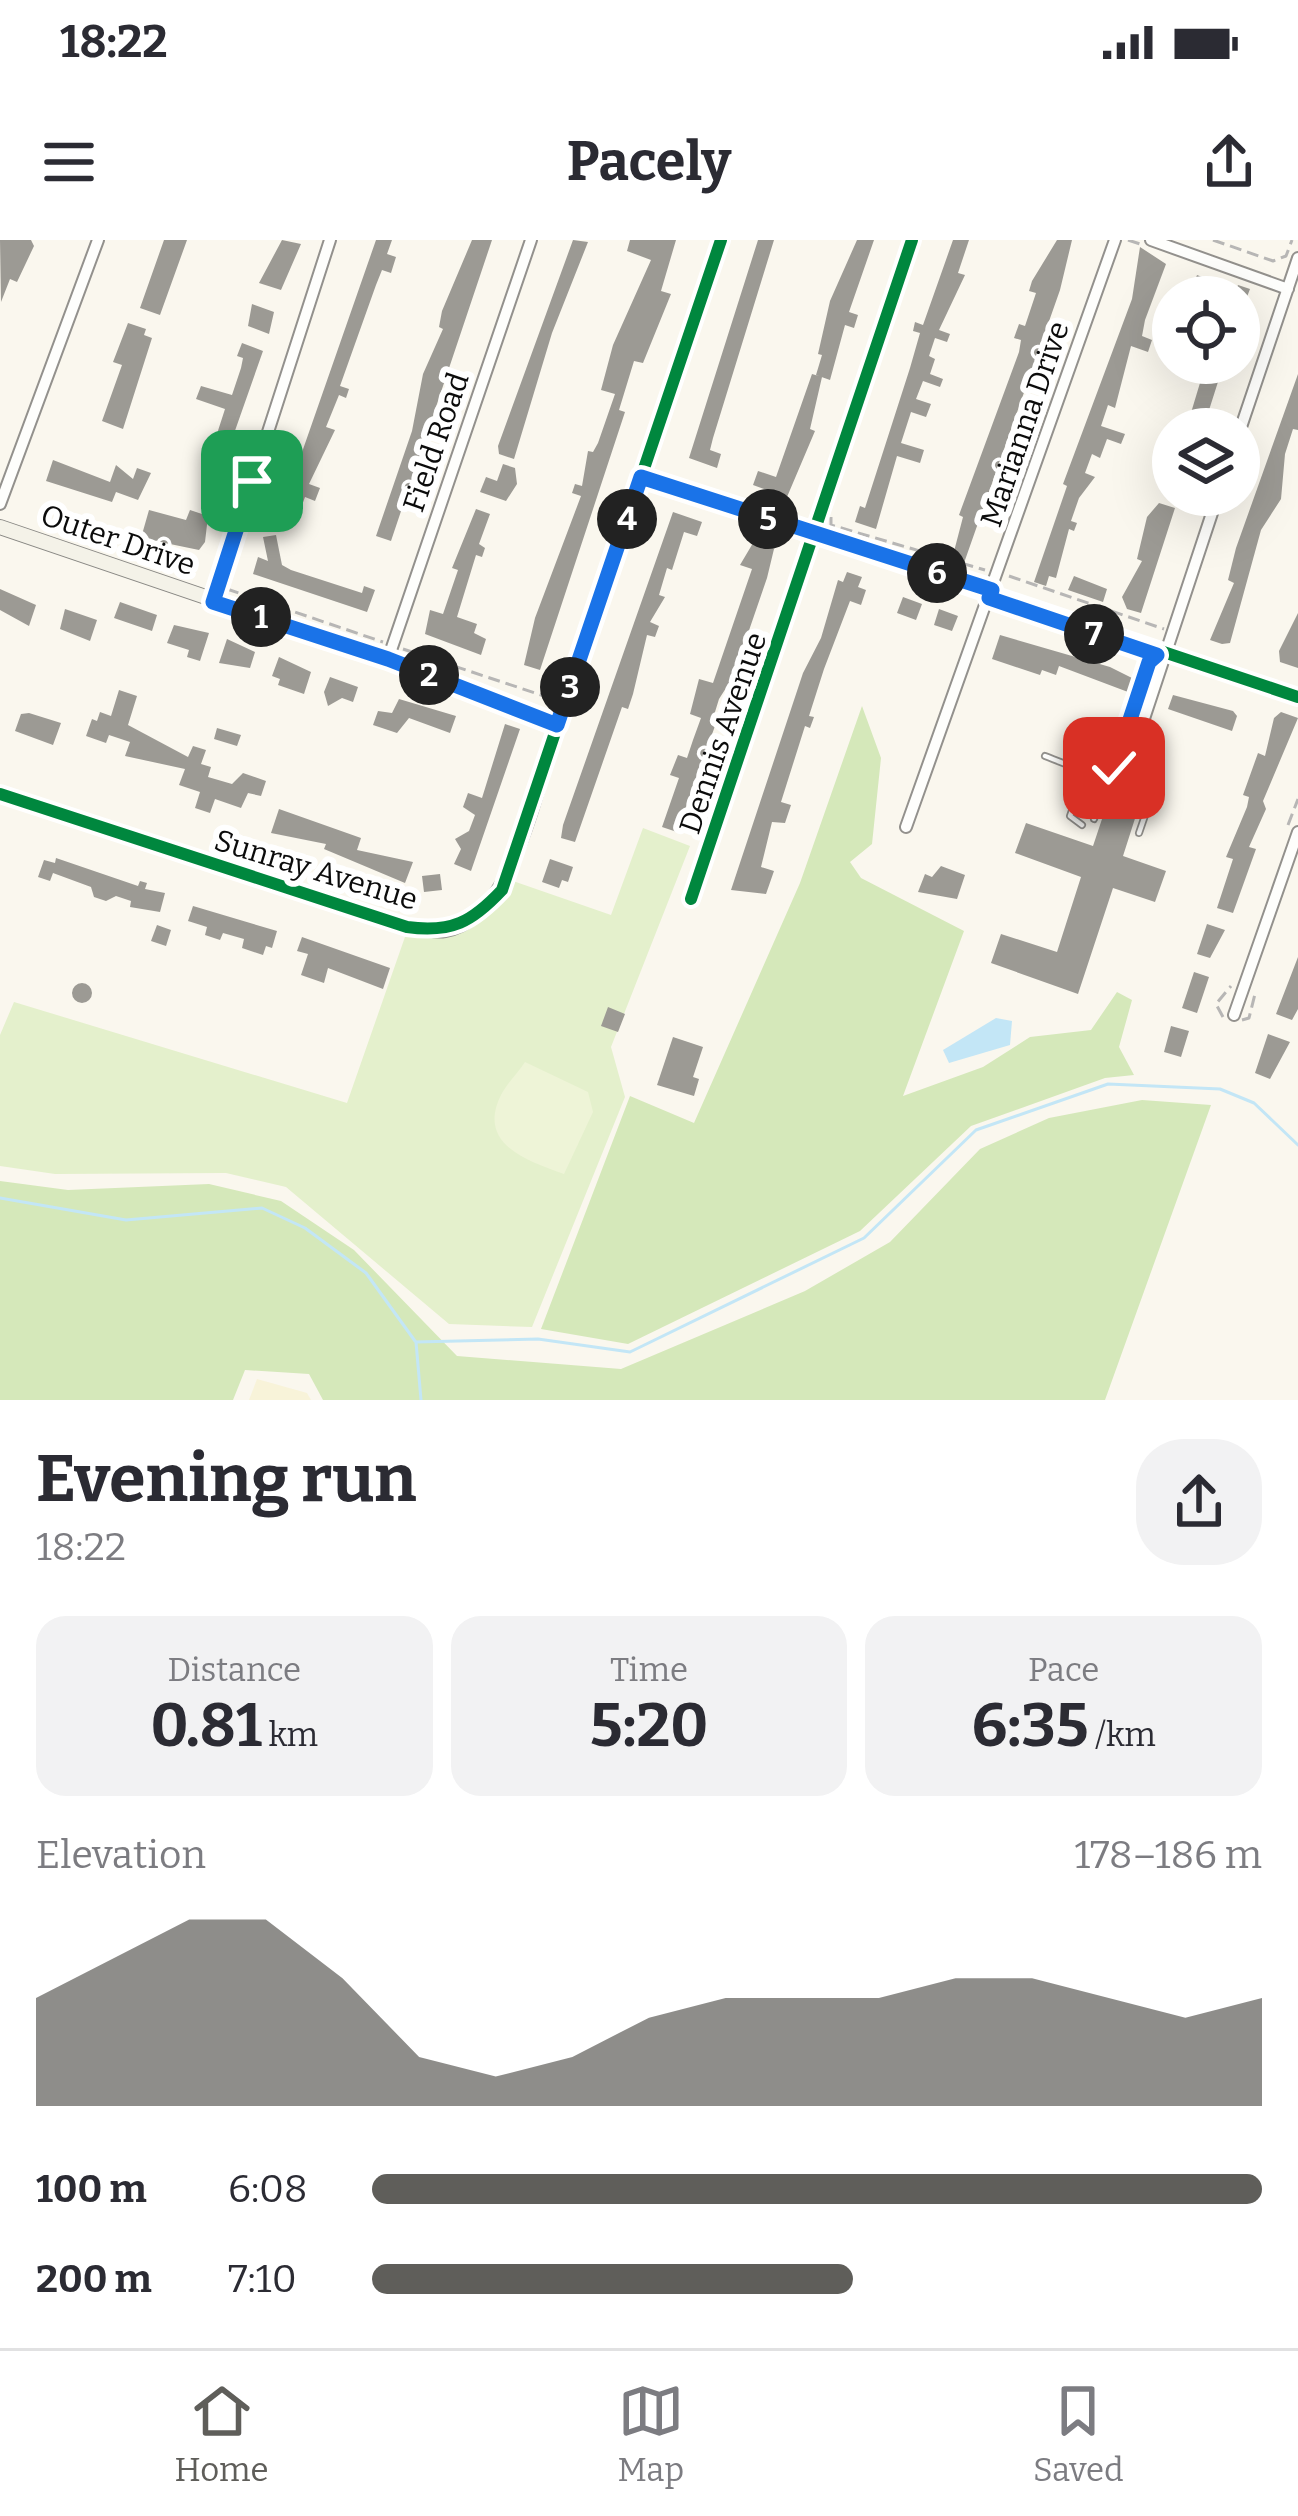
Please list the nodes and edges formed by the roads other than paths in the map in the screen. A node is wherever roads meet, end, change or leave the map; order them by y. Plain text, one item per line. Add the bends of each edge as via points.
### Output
1 (98, 240) edge
2 (330, 240) edge
3 (531, 240) edge
4 (721, 240) edge
5 (912, 240) edge
6 (1115, 240) edge
7 (1150, 244) edge
8 (1298, 258) edge
9 (1288, 289) junction
10 (1248, 408) edge
11 (641, 477) junction
12 (0, 504) edge
13 (1211, 516) edge
14 (0, 527) edge
15 (816, 535) junction
16 (992, 590) junction
17 (213, 602) junction
18 (1166, 650) junction
19 (388, 659) junction
20 (1298, 697) edge
21 (557, 725) junction
22 (1045, 756) dead end
23 (1086, 771) junction
24 (1120, 771) junction
25 (1109, 779) junction
26 (0, 794) edge
27 (1094, 819) dead end
28 (1082, 825) dead end
29 (906, 827) dead end
30 (1298, 832) edge
31 (1139, 833) dead end
32 (691, 899) dead end
33 (1234, 1015) dead end

1 - 12 street
2 - 17 street
3 - 19 street, Field Road
4 - 11 street, Sunray Avenue
5 - 15 street, Dennis Avenue
6 - 16 street, Marianna Drive
7 - 9 street
8 - 9 street
9 - 10 street
11 - 15 street
11 - 21 street, Sunray Avenue
13 - 18 street
14 - 17 street, Outer Drive
15 - 16 street
15 - 32 street, Dennis Avenue
16 - 18 street
16 - 29 street, Marianna Drive
17 - 19 street, Outer Drive
18 - 20 street
18 - 24 street
19 - 21 street, Outer Drive
21 - 26 street, Sunray Avenue via 502,890 476,917 444,932 407,927
22 - 23 lane
23 - 25 lane
23 - 28 lane via 1070,816
24 - 25 lane
24 - 31 lane via 1153,792
25 - 27 lane
30 - 33 street

